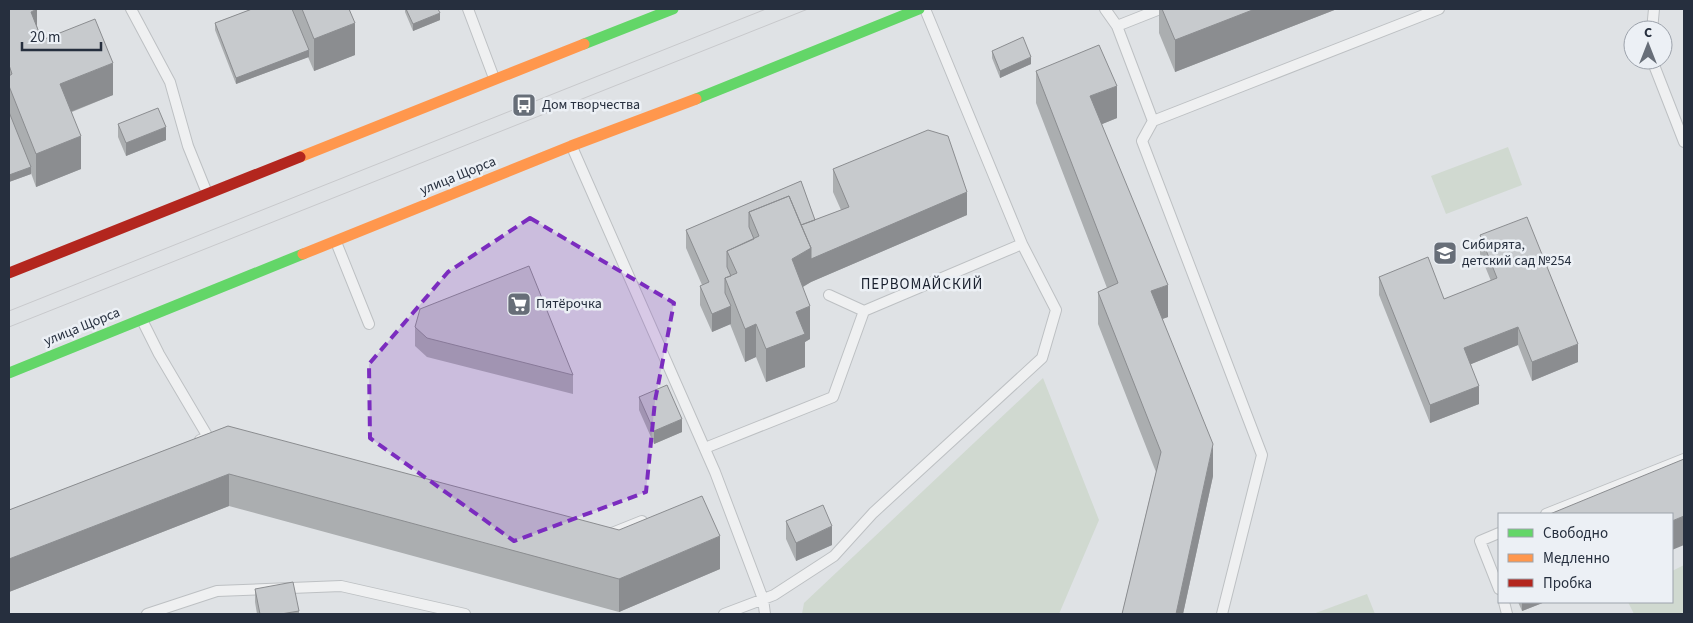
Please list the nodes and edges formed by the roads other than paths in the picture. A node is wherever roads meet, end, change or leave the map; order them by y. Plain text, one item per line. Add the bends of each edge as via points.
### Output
1 (130, 9) edge
2 (468, 9) edge
3 (673, 9) edge
4 (919, 9) edge
5 (925, 9) edge
6 (1105, 9) edge
7 (1160, 9) edge
8 (1439, 9) edge
9 (1117, 26) junction
10 (1656, 70) edge
11 (495, 80) junction
12 (1154, 121) junction
13 (1684, 142) edge
14 (572, 146) junction
15 (207, 193) junction
16 (336, 241) junction
17 (1022, 244) junction
18 (9, 273) edge
19 (829, 295) dead end
20 (864, 311) junction
21 (142, 319) junction
22 (369, 324) dead end
23 (9, 373) edge
24 (190, 444) edge
25 (705, 448) junction
26 (1684, 459) edge
27 (1549, 513) edge
28 (654, 516) edge
29 (1498, 533) edge
30 (593, 534) edge
31 (1498, 586) edge
32 (762, 599) junction
33 (147, 614) edge
34 (465, 614) edge
35 (724, 614) edge
36 (765, 614) edge
37 (1222, 614) edge

1 - 15 lane via 170,82 188,146
2 - 11 lane
3 - 11 main road
4 - 14 main road, улица Щорса
5 - 17 lane
6 - 9 lane
7 - 9 lane
8 - 12 lane
9 - 12 lane
10 - 13 lane
11 - 15 main road
12 - 37 lane via 1142,141 1262,455
14 - 16 main road, улица Щорса
14 - 25 lane
15 - 18 main road
16 - 21 main road, улица Щорса
16 - 22 lane
17 - 20 lane
17 - 32 lane via 1056,310 1042,358 873,513 834,556 774,595
19 - 20 lane
20 - 25 lane via 833,397
21 - 23 main road, улица Щорса
21 - 24 lane via 159,354 213,438
25 - 32 lane
26 - 27 lane
28 - 30 lane via 602,536
29 - 31 lane via 1480,541
32 - 35 lane
32 - 36 lane
33 - 34 lane via 217,591 341,586

